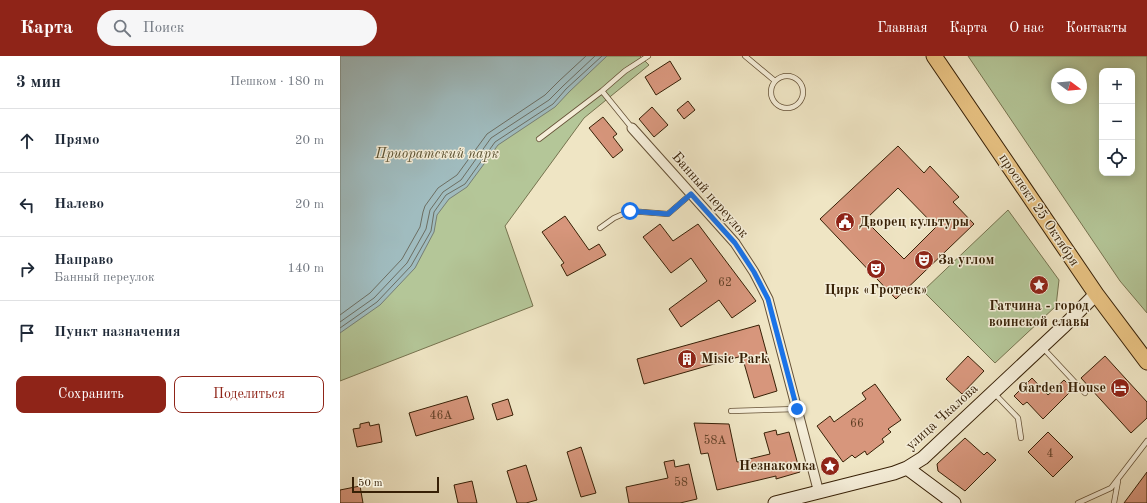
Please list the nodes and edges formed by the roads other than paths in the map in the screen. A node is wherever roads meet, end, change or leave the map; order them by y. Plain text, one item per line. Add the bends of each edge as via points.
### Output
1 (648, 56) edge
2 (745, 56) edge
3 (934, 56) edge
4 (775, 81) junction
5 (602, 91) junction
6 (632, 128) joint
7 (539, 139) dead end
8 (691, 194) junction
9 (600, 228) dead end
10 (1096, 294) junction
11 (1042, 346) junction
12 (1147, 362) edge
13 (992, 392) junction
14 (1085, 393) dead end
15 (797, 409) junction
16 (731, 411) dead end
17 (1020, 438) dead end
18 (1147, 441) edge
19 (907, 468) junction
20 (1118, 480) junction
21 (819, 493) junction
22 (774, 503) edge
23 (954, 503) edge
24 (1078, 503) edge
25 (1114, 503) edge

1 - 5 lane
2 - 4 lane
3 - 10 main road, проспект 25 Октября
4 - 4 lane via 782,76 792,76 800,81 802,99 796,106 778,106 772,98 770,89
5 - 6 lane
5 - 7 lane
6 - 8 street, Банный переулок
8 - 9 lane via 668,214 630,211
8 - 15 street, Банный переулок via 735,243 768,299
10 - 11 main road, улица Чкалова
10 - 12 main road, проспект 25 Октября
11 - 13 main road, улица Чкалова
11 - 14 lane
13 - 17 lane via 1018,418
13 - 19 main road, улица Чкалова via 923,458
15 - 16 lane
15 - 21 street, Банный переулок
18 - 20 lane
19 - 21 main road, улица Чкалова
19 - 23 main road
20 - 24 lane via 1111,488
20 - 25 lane
21 - 22 main road, улица Чкалова

